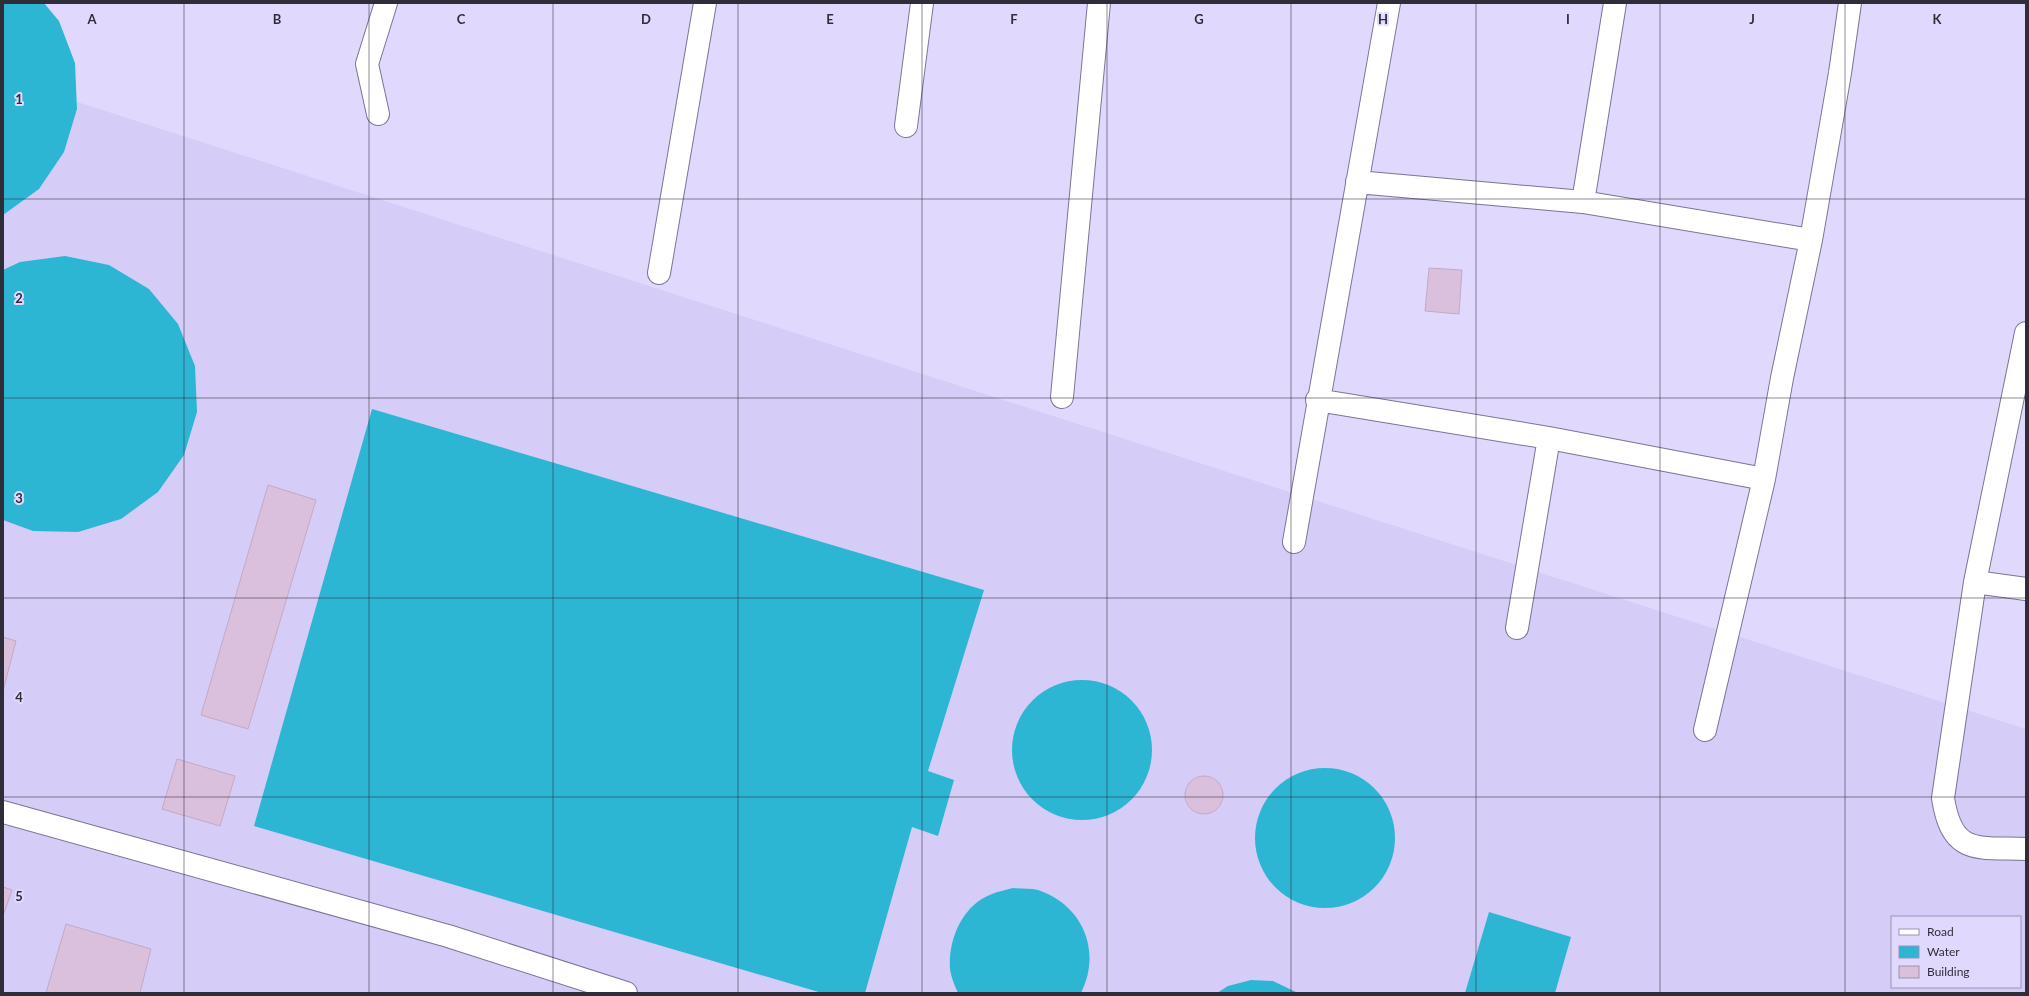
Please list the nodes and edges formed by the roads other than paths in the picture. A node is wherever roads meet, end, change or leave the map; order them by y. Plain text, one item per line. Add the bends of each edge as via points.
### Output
1 (386, 3) edge
2 (705, 3) edge
3 (922, 3) edge
4 (1099, 3) edge
5 (1388, 3) edge
6 (1615, 3) edge
7 (1850, 3) edge
8 (378, 114) dead end
9 (906, 126) dead end
10 (1357, 182) junction
11 (1583, 202) junction
12 (1811, 240) junction
13 (659, 273) dead end
14 (2026, 333) edge
15 (1062, 397) dead end
16 (1317, 400) junction
17 (1549, 438) junction
18 (1764, 479) junction
19 (1294, 542) dead end
20 (1975, 582) junction
21 (2026, 589) edge
22 (1516, 628) dead end
23 (1705, 730) dead end
24 (3, 812) edge
25 (2026, 849) edge
26 (626, 993) edge

1 - 8 street via 367,64
2 - 13 street
3 - 9 street
4 - 15 street
5 - 10 street
6 - 11 street
7 - 12 street
10 - 11 street
10 - 16 street
11 - 12 street
12 - 18 street
14 - 20 street
16 - 17 street
16 - 19 street
17 - 18 street
17 - 22 street
18 - 23 street
20 - 21 street
20 - 25 street via 1943,798 1946,817 1953,832 1963,842 1981,847
24 - 26 street via 448,936

